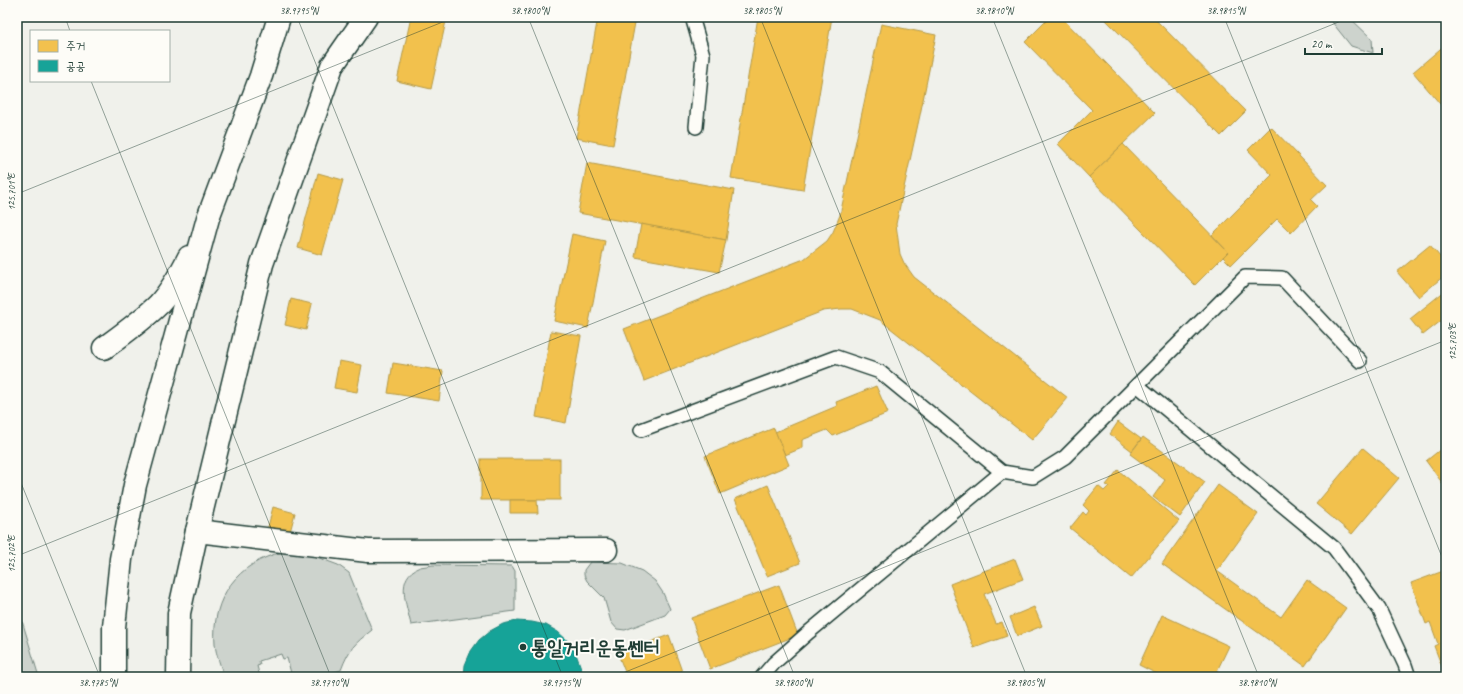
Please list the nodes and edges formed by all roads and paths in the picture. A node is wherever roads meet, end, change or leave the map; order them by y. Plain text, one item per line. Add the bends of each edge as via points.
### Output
1 (279, 17) edge
2 (366, 17) edge
3 (692, 17) edge
4 (696, 127) dead end
5 (208, 218) junction
6 (104, 348) dead end
7 (1360, 361) dead end
8 (1137, 385) junction
9 (641, 430) dead end
10 (1002, 472) junction
11 (197, 531) junction
12 (606, 550) dead end
13 (114, 677) edge
14 (178, 677) edge
15 (762, 677) edge
16 (1409, 677) edge

1 - 5 street via 261,76
2 - 11 street via 332,66 262,264
3 - 4 lane via 703,55
5 - 6 street via 182,271 160,303
5 - 13 street via 135,485 121,559 114,627
7 - 8 lane via 1282,278 1245,277
8 - 10 lane via 1065,457 1033,477
8 - 16 lane via 1334,548 1379,609
9 - 10 lane via 836,357 880,372
10 - 15 lane via 809,632
11 - 12 street via 368,551
11 - 14 street via 179,613

